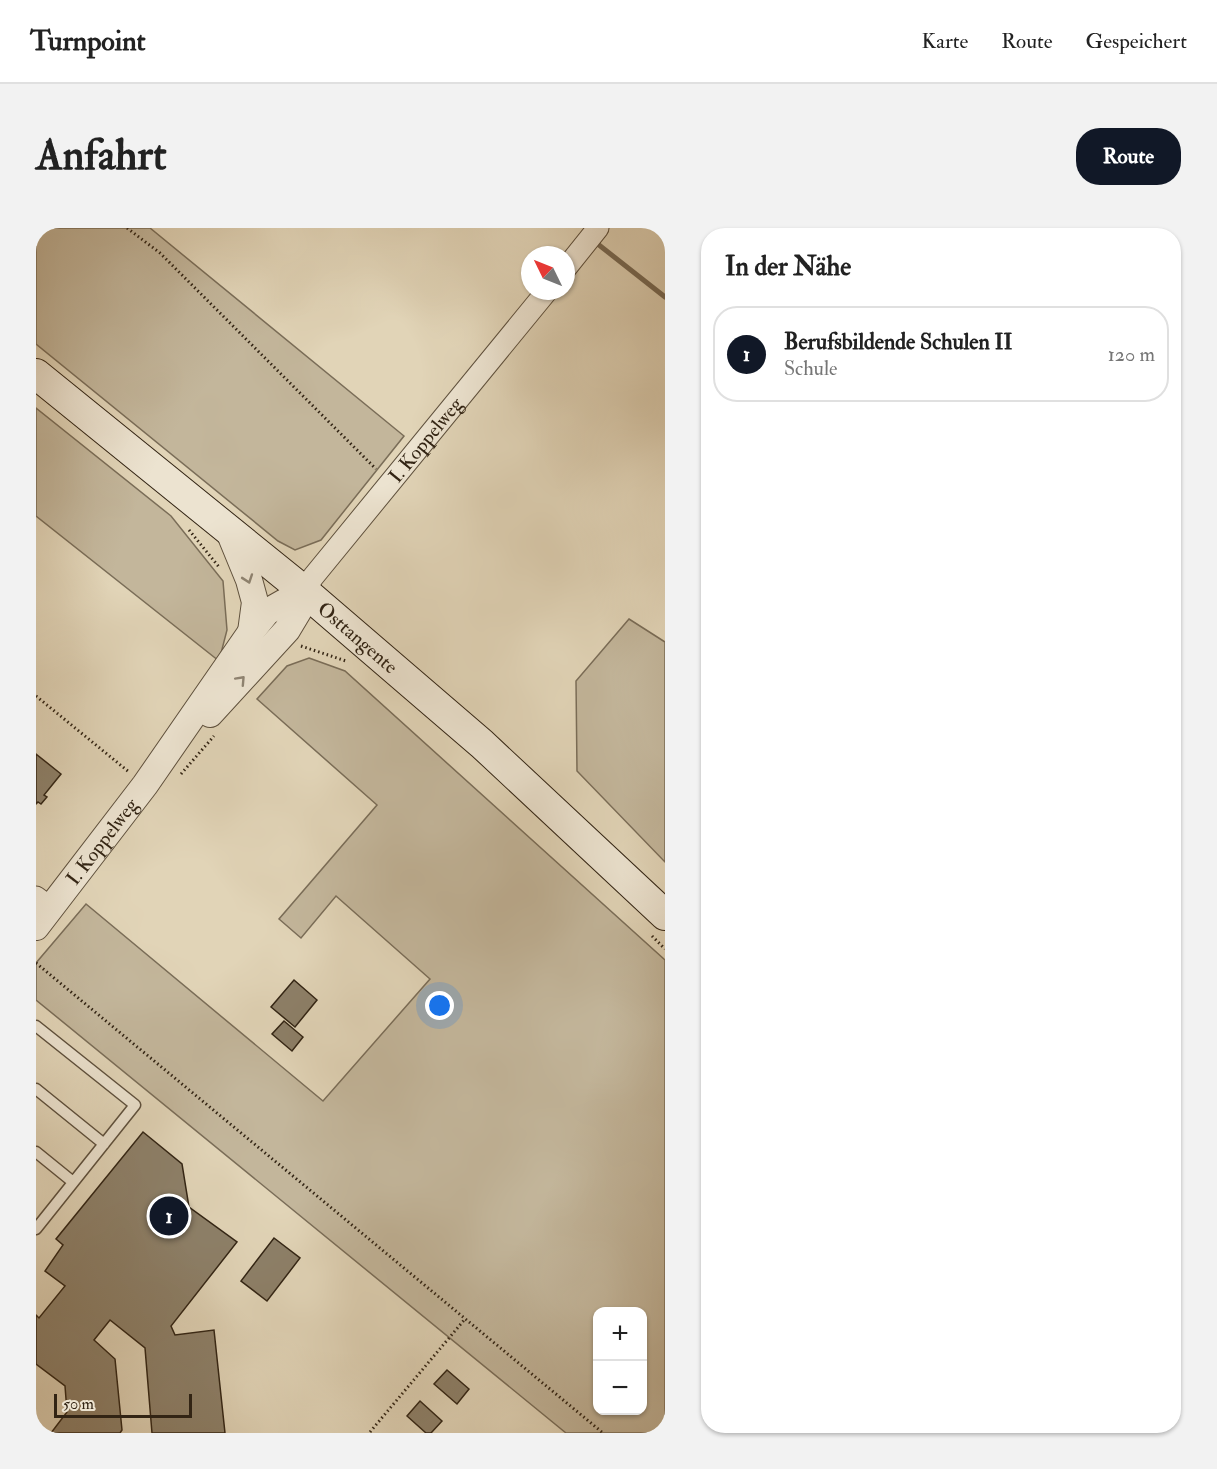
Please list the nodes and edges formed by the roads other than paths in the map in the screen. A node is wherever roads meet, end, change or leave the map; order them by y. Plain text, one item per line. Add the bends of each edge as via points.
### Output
1 (598, 228) edge
2 (575, 257) edge
3 (540, 300) edge
4 (36, 374) edge
5 (228, 529) junction
6 (304, 591) junction
7 (250, 632) junction
8 (145, 785) junction
9 (41, 911) edge
10 (665, 915) edge
11 (36, 1026) edge
12 (36, 1089) edge
13 (104, 1144) junction
14 (36, 1152) edge
15 (73, 1182) junction
16 (38, 1222) edge

1 - 2 street
3 - 6 street, I. Koppelweg
4 - 5 main road, Osttangente
5 - 6 main road, Osttangente
5 -> 7 street, I. Koppelweg via 255,602
6 - 7 street, I. Koppelweg via 267,612
8 -> 6 street, I. Koppelweg via 286,630 300,610
6 - 10 main road, Osttangente via 482,744
7 - 8 street, I. Koppelweg
8 - 9 street, I. Koppelweg
11 - 13 lane via 135,1106
12 - 13 lane
13 - 15 lane
14 - 15 lane
15 - 16 lane

